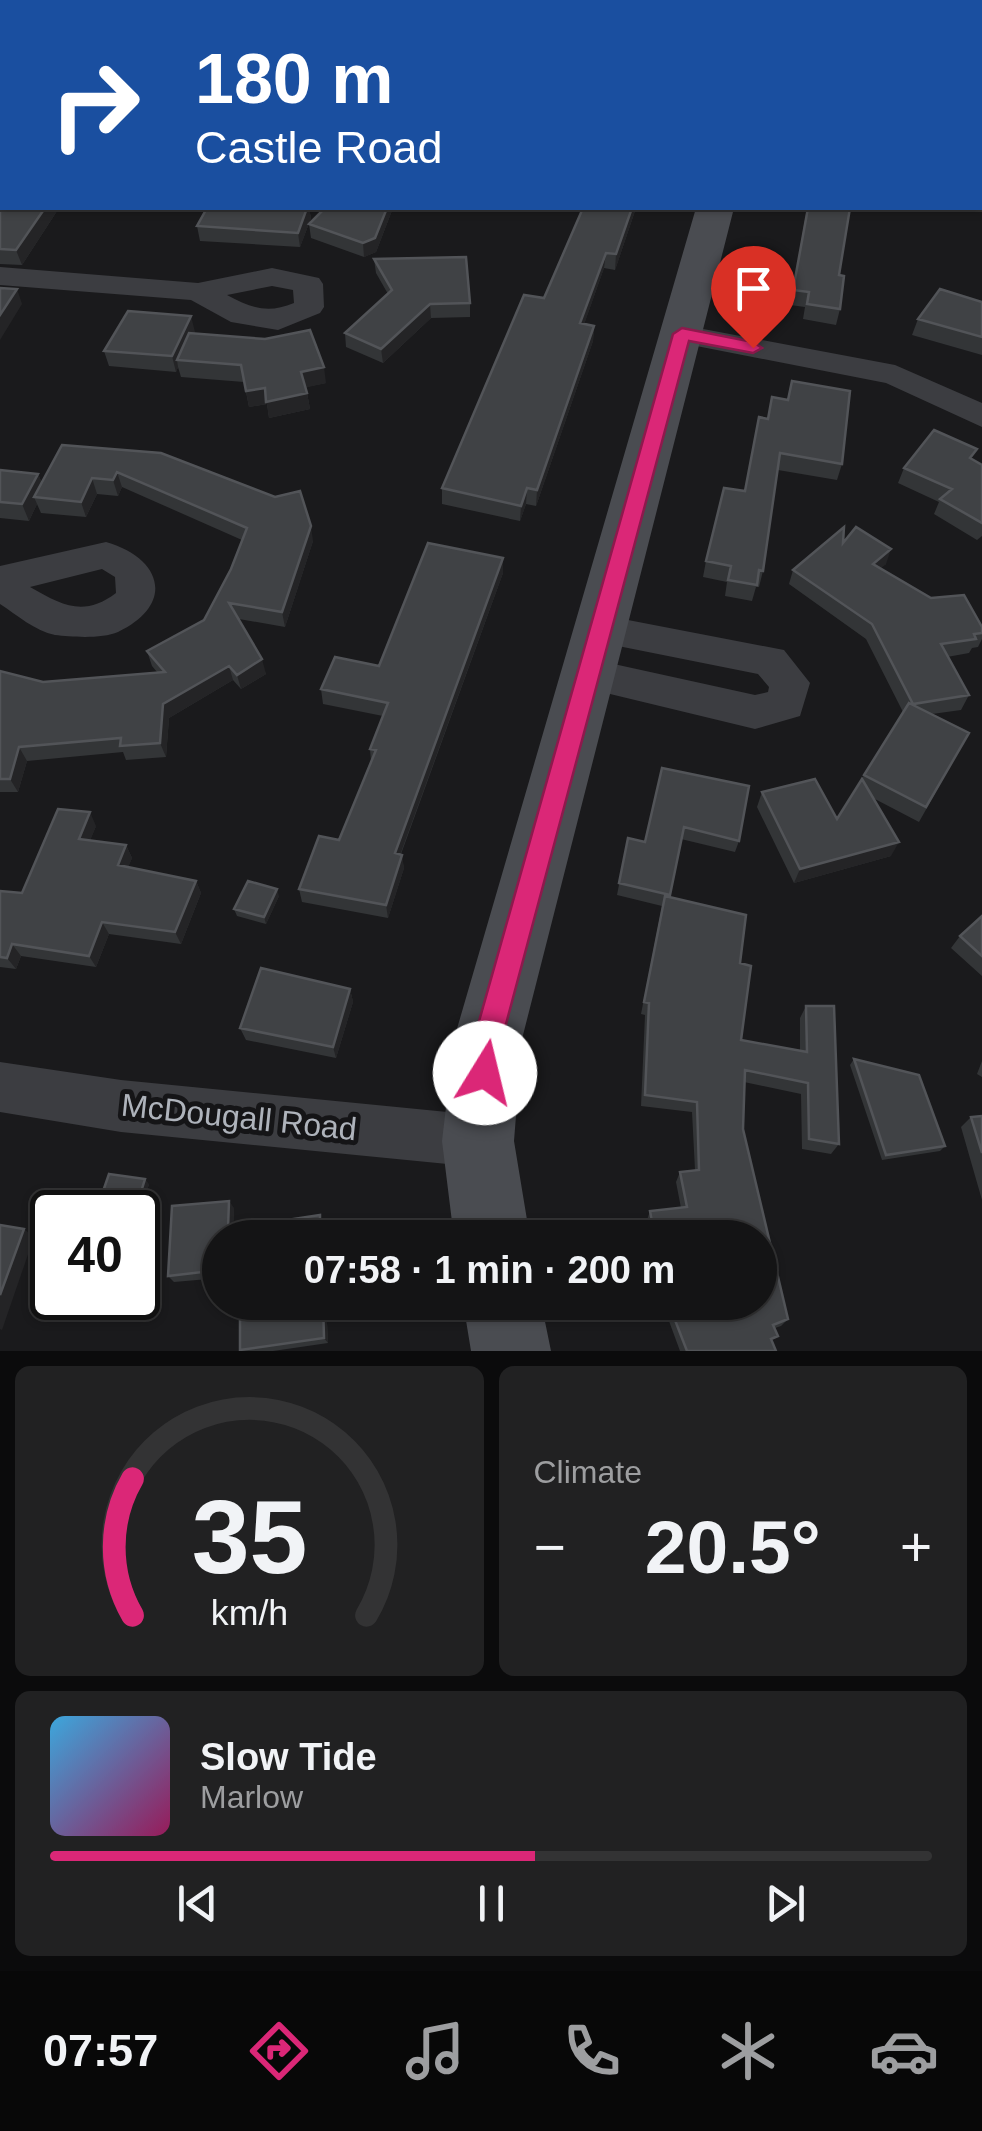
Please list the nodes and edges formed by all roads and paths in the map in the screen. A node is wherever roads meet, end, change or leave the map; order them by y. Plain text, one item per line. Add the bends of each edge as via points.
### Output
1 (714, 210) edge
2 (0, 276) edge
3 (198, 292) dead end
4 (682, 334) junction
5 (982, 416) edge
6 (0, 1088) edge
7 (478, 1142) junction
8 (489, 1220) edge
9 (505, 1320) edge
10 (511, 1351) edge

1 - 4 street
2 - 3 street
4 - 5 street via 895,375
4 - 7 street via 488,1039
6 - 7 street, McDougall Road
7 - 8 street
9 - 10 street

